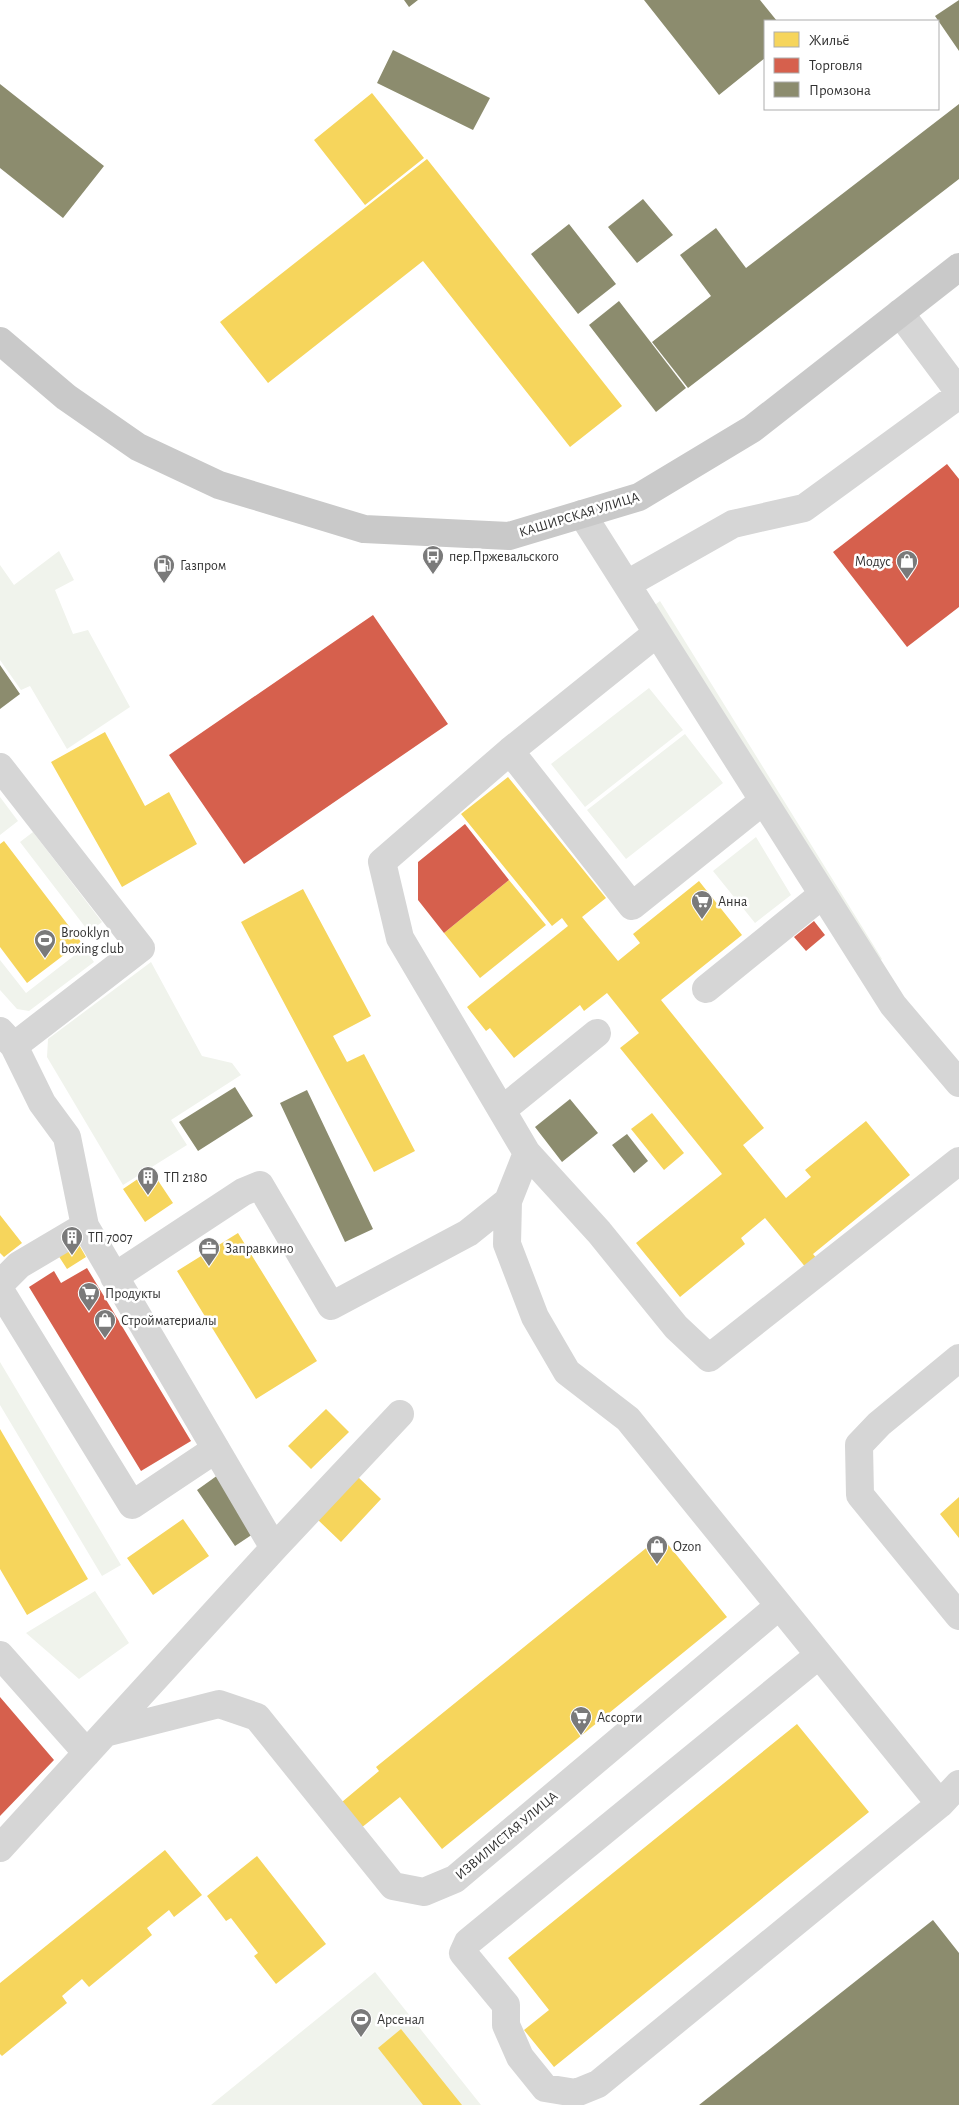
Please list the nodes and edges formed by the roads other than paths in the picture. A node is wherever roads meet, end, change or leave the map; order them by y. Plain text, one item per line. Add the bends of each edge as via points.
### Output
1 (959, 267) edge
2 (900, 313) junction
3 (0, 341) edge
4 (959, 393) edge
5 (582, 514) junction
6 (627, 584) junction
7 (657, 633) junction
8 (510, 751) junction
9 (0, 767) edge
10 (763, 801) junction
11 (822, 895) junction
12 (706, 989) dead end
13 (597, 1033) dead end
14 (7, 1038) edge
15 (959, 1083) edge
16 (502, 1110) junction
17 (527, 1152) junction
18 (959, 1161) edge
19 (508, 1201) junction
20 (85, 1226) junction
21 (114, 1277) junction
22 (0, 1284) edge
23 (0, 1290) edge
24 (959, 1358) edge
25 (400, 1414) dead end
26 (216, 1449) junction
27 (274, 1548) junction
28 (780, 1606) junction
29 (959, 1616) edge
30 (819, 1654) junction
31 (0, 1655) edge
32 (96, 1743) junction
33 (959, 1784) edge
34 (940, 1804) junction
35 (0, 1848) edge

1 - 2 main road, КАШИРСКАЯ УЛИЦА
2 - 4 lane
2 - 5 main road, КАШИРСКАЯ УЛИЦА via 752,429 639,497
3 - 5 main road, КАШИРСКАЯ УЛИЦА via 66,397 138,447 219,485 364,529 509,536
4 - 6 lane via 804,508 733,524
5 - 6 lane
6 - 7 lane
7 - 8 lane
7 - 10 lane
8 - 10 lane via 632,906
8 - 16 lane via 382,862 400,938
9 - 14 lane via 141,948
10 - 11 lane
11 - 12 lane
11 - 15 lane via 893,1005
13 - 16 lane
14 - 20 lane via 42,1103 67,1137
16 - 17 lane
17 - 18 lane via 599,1232 676,1327 709,1358
17 - 19 lane
19 - 21 lane via 468,1233 331,1306 260,1185 243,1192
19 - 28 lane via 507,1244 535,1317 567,1372 628,1418
20 - 21 lane
20 - 22 lane via 19,1265
21 - 26 lane
23 - 26 lane via 132,1505
24 - 29 lane via 879,1424 859,1445 859,1453 860,1495
25 - 27 lane
26 - 27 lane
27 - 32 lane
28 - 30 lane
28 - 32 lane, ИЗВИЛИСТАЯ УЛИЦА via 455,1879 424,1892 393,1886 257,1717 219,1704
30 - 34 lane
30 - 34 lane via 468,1942 463,1952 506,2005 506,2026 520,2057 546,2088 576,2093 598,2084
31 - 32 lane
32 - 35 lane
33 - 34 lane

